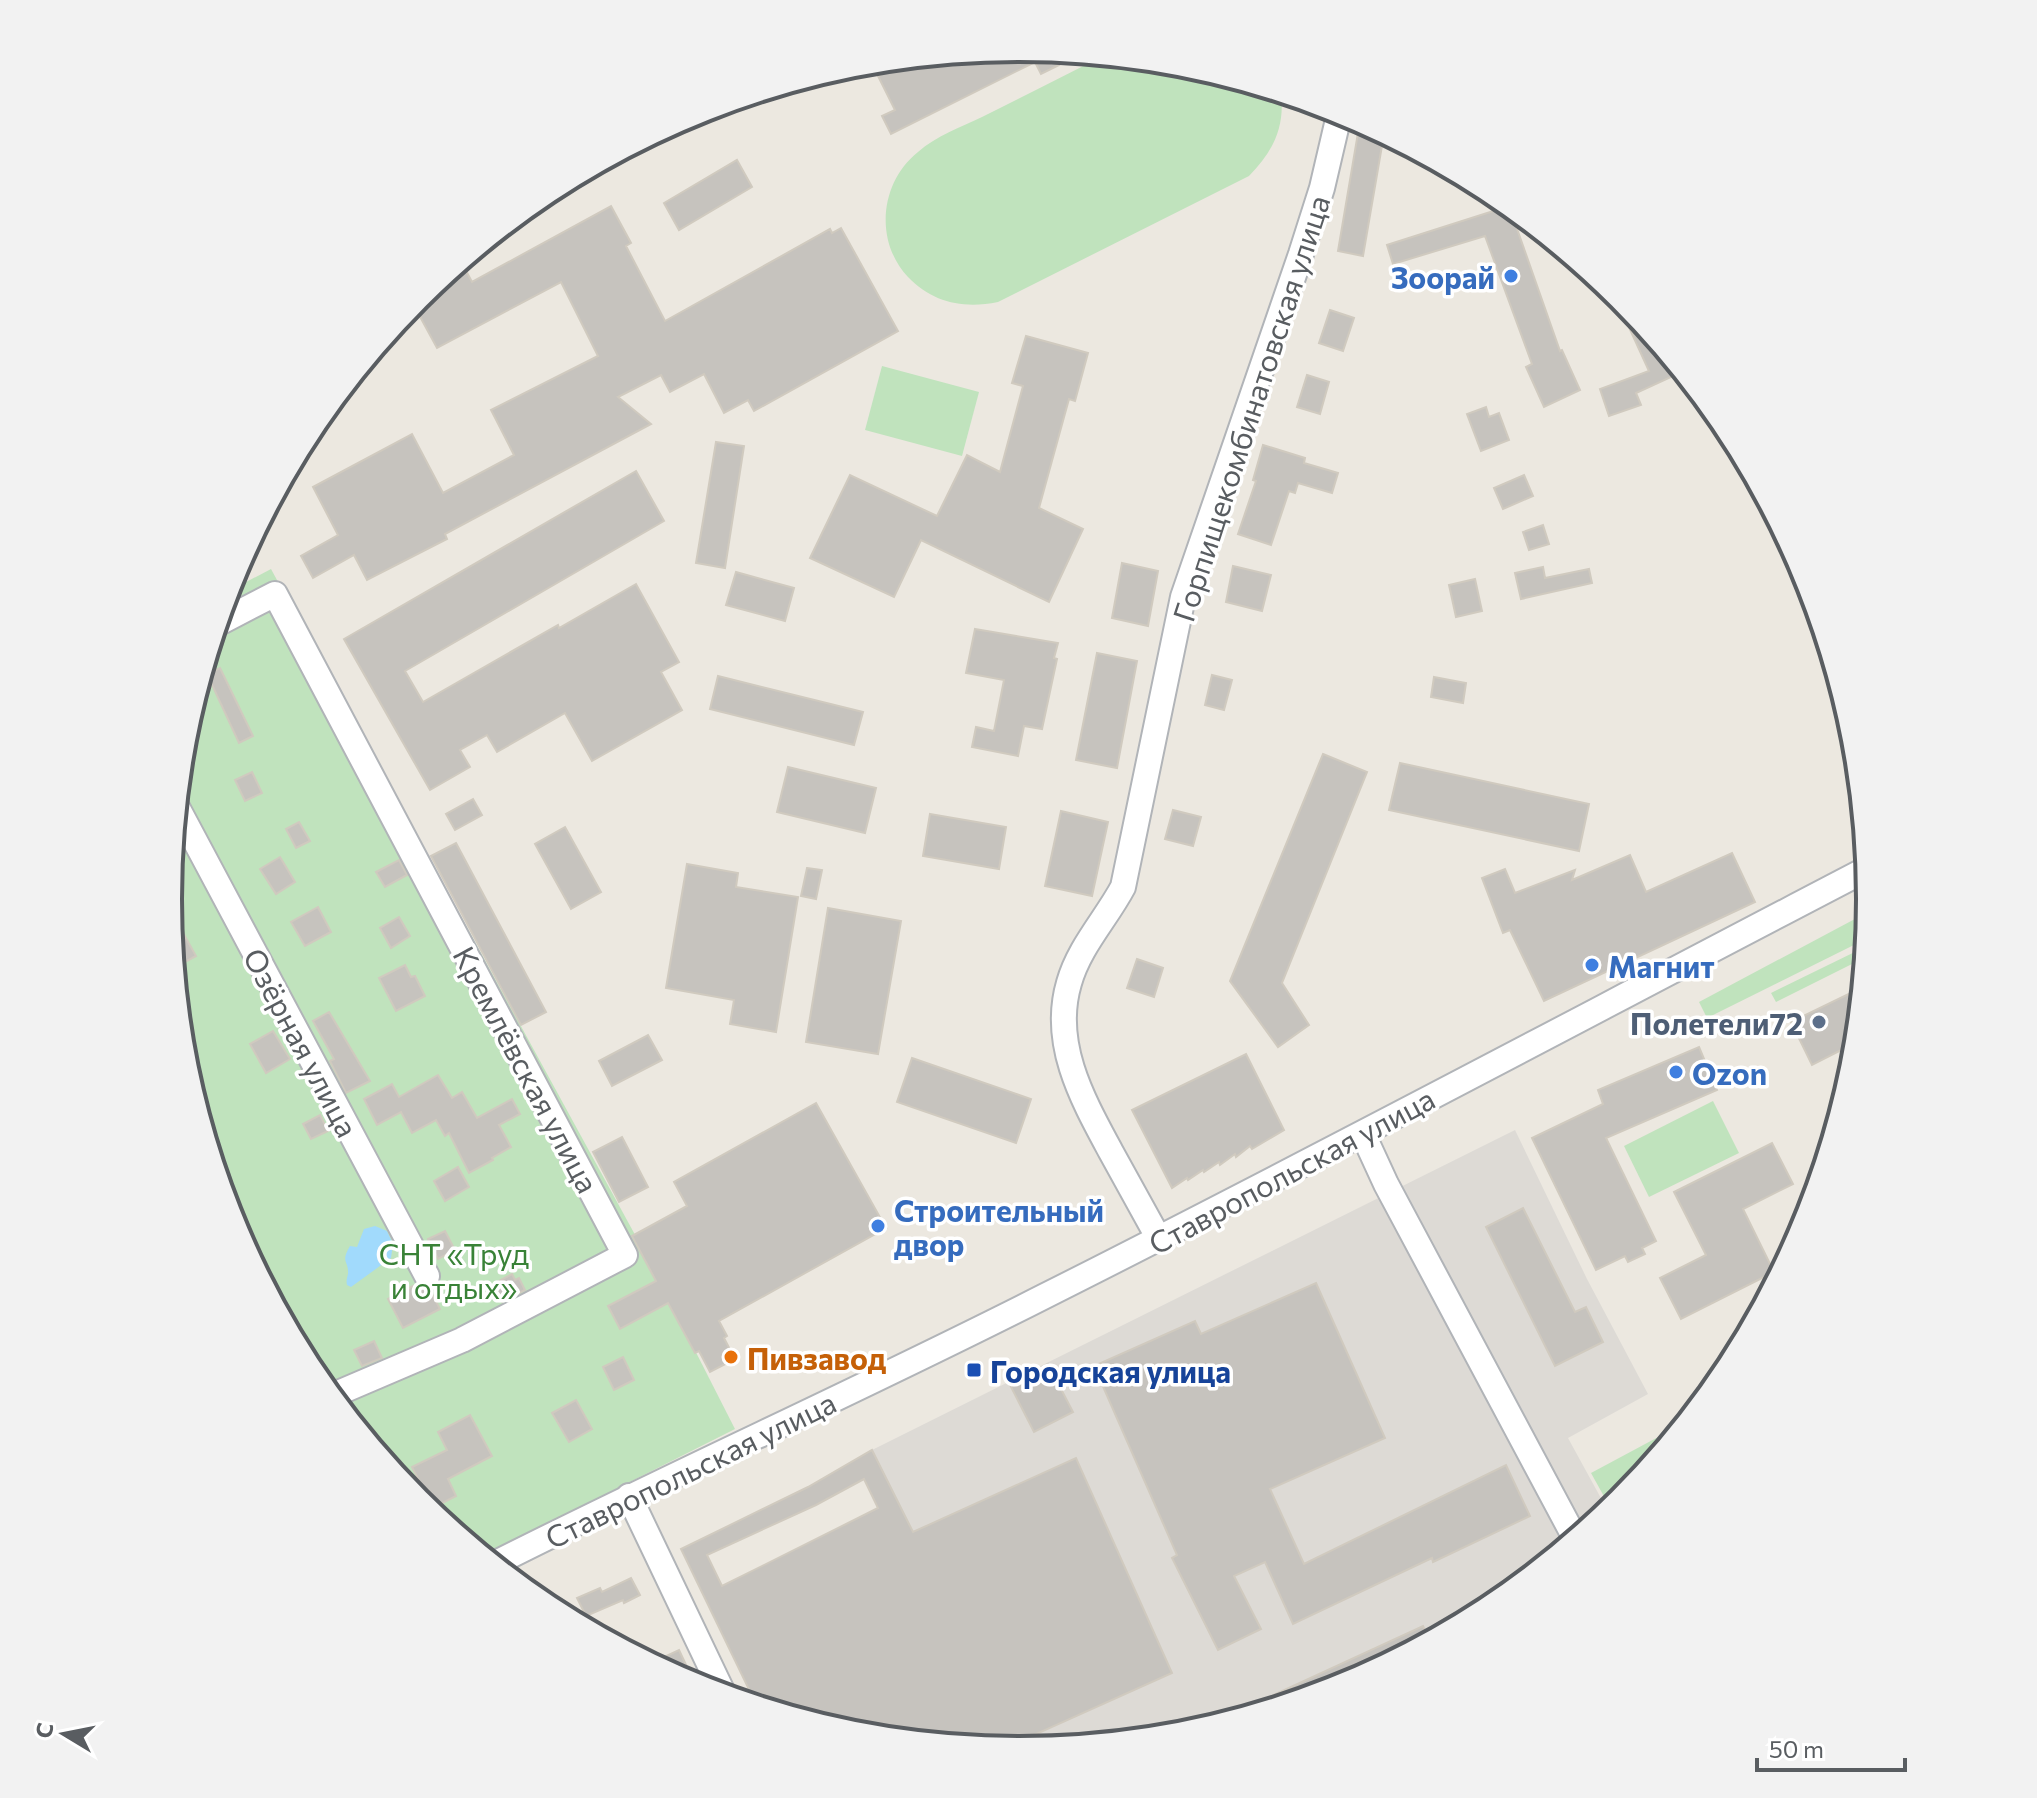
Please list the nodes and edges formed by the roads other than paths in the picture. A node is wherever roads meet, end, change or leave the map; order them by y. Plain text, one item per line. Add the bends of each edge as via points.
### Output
1 (1337, 125) edge
2 (231, 617) edge
3 (185, 823) edge
4 (1855, 875) edge
5 (1363, 1134) junction
6 (1159, 1239) junction
7 (427, 1276) dead end
8 (342, 1391) edge
9 (629, 1496) junction
10 (1570, 1528) edge
11 (504, 1559) edge
12 (716, 1679) edge

1 - 6 street, Горпищекомбинатовская улица via 1305,241 1183,597 1123,887 1086,944 1065,1004 1067,1052 1081,1097
2 - 8 street, Кремлёвская улица via 275,594 625,1255 462,1340
3 - 7 street, Озёрная улица
4 - 5 street, Ставропольская улица
5 - 6 street, Ставропольская улица
5 - 10 street
6 - 9 street, Ставропольская улица
9 - 11 street, Ставропольская улица
9 - 12 street

